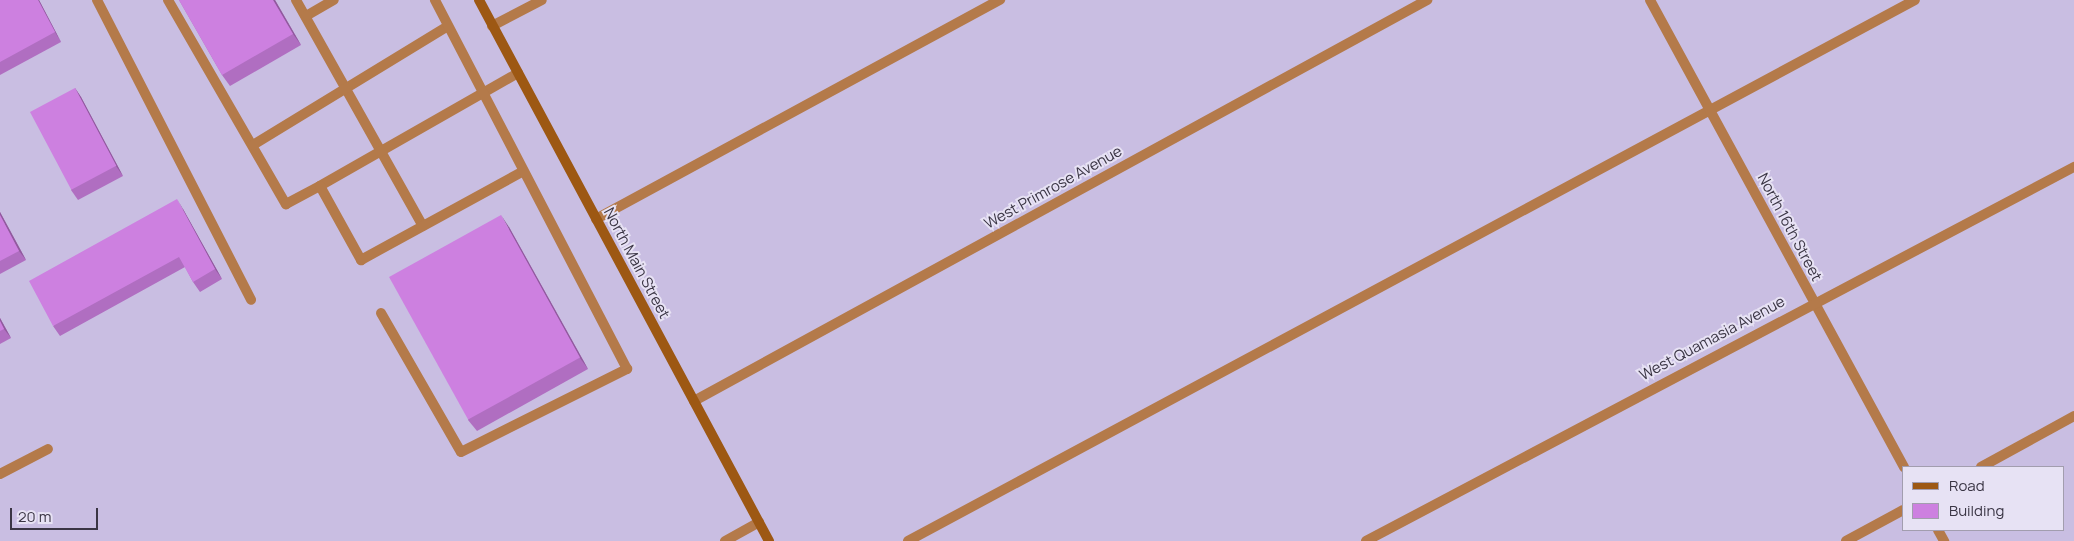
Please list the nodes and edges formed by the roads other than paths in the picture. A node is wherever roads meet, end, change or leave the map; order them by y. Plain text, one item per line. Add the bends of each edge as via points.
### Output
1 (97, 0) edge
2 (168, 0) edge
3 (296, 0) edge
4 (334, 0) edge
5 (435, 0) edge
6 (478, 0) edge
7 (542, 0) edge
8 (1000, 0) edge
9 (1427, 0) edge
10 (1650, 0) edge
11 (1915, 0) edge
12 (306, 16) junction
13 (448, 26) junction
14 (492, 26) junction
15 (518, 73) junction
16 (346, 88) junction
17 (483, 90) junction
18 (1711, 112) junction
19 (252, 146) junction
20 (380, 151) junction
21 (2074, 167) edge
22 (522, 172) junction
23 (320, 186) junction
24 (596, 219) junction
25 (423, 226) junction
26 (251, 300) dead end
27 (1813, 301) junction
28 (381, 313) dead end
29 (694, 401) junction
30 (2074, 416) edge
31 (48, 449) dead end
32 (1903, 466) edge
33 (1983, 466) edge
34 (0, 474) edge
35 (1902, 511) edge
36 (759, 522) junction
37 (725, 541) edge
38 (769, 541) edge
39 (908, 541) edge
40 (1366, 541) edge
41 (1846, 541) edge

1 - 26 street
2 - 19 street
3 - 12 street
4 - 12 street
5 - 13 street
6 - 14 street, North Main Street
7 - 14 street
8 - 24 street
9 - 29 street, West Primrose Avenue
10 - 18 street, North 16th Street
11 - 18 street
12 - 16 street
13 - 16 street
13 - 17 street
14 - 15 street, North Main Street
15 - 17 street
15 - 24 street, North Main Street
16 - 19 street
16 - 20 street
17 - 20 street
17 - 22 street
18 - 27 street, North 16th Street
18 - 39 street
19 - 23 street via 286,204
20 - 23 street
20 - 25 street
21 - 27 street, West Quamasia Avenue
22 - 25 street
22 - 28 street via 627,369 461,452
23 - 25 street via 361,260
24 - 29 street, North Main Street
27 - 32 street, North 16th Street
27 - 40 street, West Quamasia Avenue
29 - 36 street, North Main Street
30 - 33 street
31 - 34 street
35 - 41 street
36 - 37 street
36 - 38 street, North Main Street

